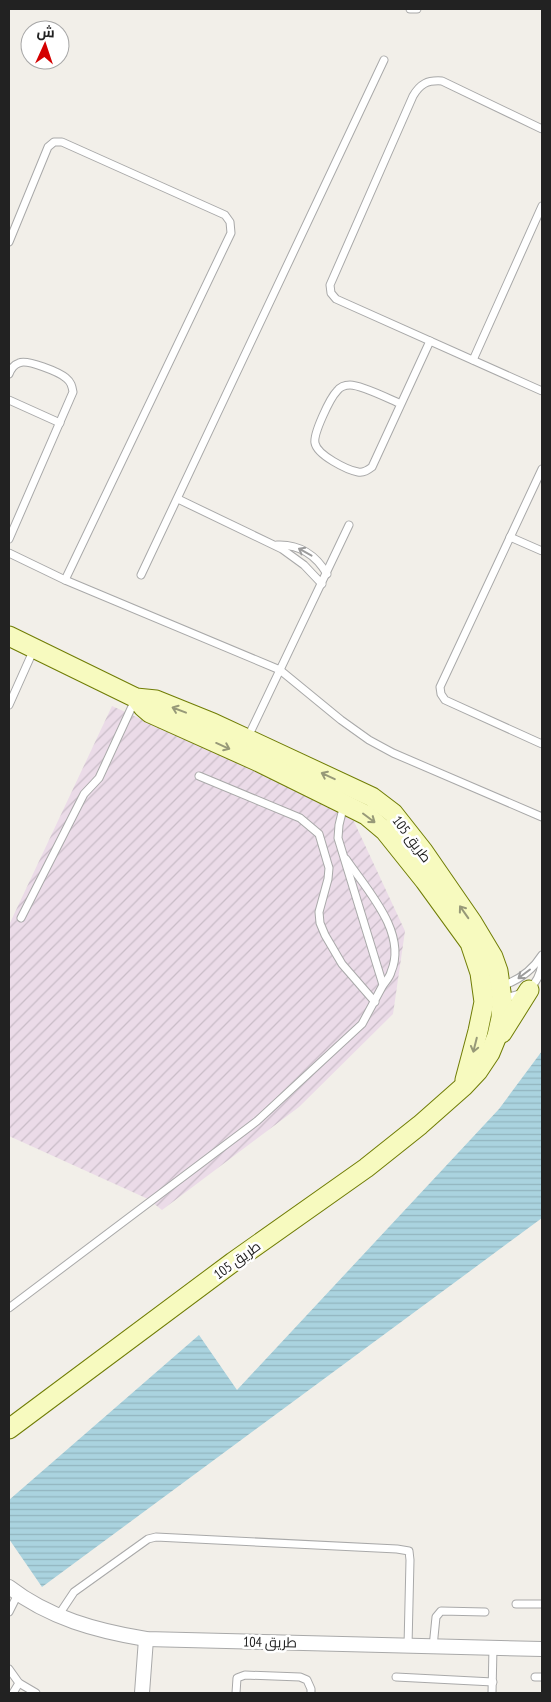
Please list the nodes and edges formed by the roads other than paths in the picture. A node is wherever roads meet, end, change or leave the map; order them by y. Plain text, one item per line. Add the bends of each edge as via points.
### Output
1 (410, 9) edge
2 (416, 9) edge
3 (384, 60) dead end
4 (542, 129) edge
5 (542, 206) edge
6 (9, 242) edge
7 (430, 341) junction
8 (473, 360) junction
9 (9, 374) edge
10 (542, 391) edge
11 (9, 400) edge
12 (401, 404) junction
13 (60, 424) junction
14 (542, 469) edge
15 (178, 498) junction
16 (349, 525) dead end
17 (510, 538) junction
18 (9, 539) edge
19 (274, 545) junction
20 (542, 551) edge
21 (9, 553) edge
22 (327, 574) junction
23 (142, 576) dead end
24 (65, 580) junction
25 (322, 584) junction
26 (9, 636) edge
27 (34, 648) junction
28 (280, 670) junction
29 (136, 698) junction
30 (9, 704) edge
31 (248, 738) junction
32 (542, 744) edge
33 (262, 754) junction
34 (199, 776) dead end
35 (348, 795) junction
36 (542, 817) edge
37 (342, 853) junction
38 (21, 918) dead end
39 (542, 955) edge
40 (542, 964) edge
41 (384, 985) junction
42 (529, 990) junction
43 (492, 994) junction
44 (375, 1002) junction
45 (490, 1053) junction
46 (463, 1087) junction
47 (9, 1308) edge
48 (9, 1429) edge
49 (13, 1590) edge
50 (516, 1604) dead end
51 (542, 1604) edge
52 (9, 1612) edge
53 (485, 1612) dead end
54 (58, 1616) junction
55 (146, 1639) junction
56 (408, 1646) junction
57 (433, 1647) junction
58 (493, 1648) junction
59 (542, 1649) edge
60 (9, 1669) edge
61 (396, 1678) dead end
62 (492, 1682) junction
63 (19, 1683) junction
64 (13, 1693) edge
65 (36, 1693) edge
66 (142, 1693) edge
67 (236, 1693) edge
68 (311, 1693) edge
69 (492, 1693) edge

1 - 2 lane
3 - 15 lane
4 - 7 lane via 442,81 424,83 413,96 330,285 336,299
5 - 8 lane
6 - 24 lane via 48,147 54,142 62,142 225,215 230,222 231,233
7 - 8 lane
7 - 12 lane
8 - 10 lane
9 - 13 lane via 18,363 26,361 67,378 73,392
11 - 13 lane
12 - 12 lane via 360,387 343,386 332,398 314,435 314,444 325,456 352,470 366,471 372,467
13 - 18 lane
14 - 17 lane
15 - 19 lane
15 - 23 lane
16 - 22 lane
17 - 20 lane
17 - 32 lane via 440,687 441,694 445,700
22 -> 19 lane via 317,559 301,549
19 - 25 lane via 304,565
21 - 24 lane
22 - 25 lane
24 - 28 lane
25 - 28 lane
26 - 27 street, طريق 105
27 - 29 street, طريق 105
27 - 30 lane
28 - 31 lane
28 - 36 lane via 369,740
31 -> 29 street, طريق 105 via 156,700
29 -> 33 street, طريق 105 via 150,713
29 - 38 lane via 99,778 84,794
31 - 33 street, طريق 105
33 - 35 street, طريق 105
34 - 44 lane via 300,818 318,834 329,868 319,912 320,923 342,964
35 - 37 lane via 339,825
35 - 43 street, طريق 105 via 372,797 393,813 423,851 493,958
37 - 41 lane
37 - 41 lane via 389,924 395,958 392,972
39 -> 43 lane via 518,980
40 - 42 lane
41 - 44 lane
42 - 43 lane via 517,995
42 - 45 street
43 - 45 street, طريق 105 via 501,1018
43 -> 46 street, طريق 105
44 - 47 lane via 362,1024 257,1121
45 - 46 street, طريق 105
46 - 48 street, طريق 105 via 366,1168
49 - 52 lane
49 - 54 street, طريق 104
50 - 51 lane
53 - 57 lane via 441,1611 436,1617
54 - 55 street, طريق 104 via 107,1632
54 - 56 lane via 74,1592 148,1538 409,1551
55 - 56 street, طريق 104
55 - 66 street
56 - 57 street, طريق 104
57 - 58 street, طريق 104
58 - 59 street, طريق 104
58 - 62 lane
60 - 63 lane
61 - 62 lane
62 - 69 lane
63 - 64 lane
63 - 65 lane
67 - 68 lane via 237,1678 245,1675 300,1677 307,1680

